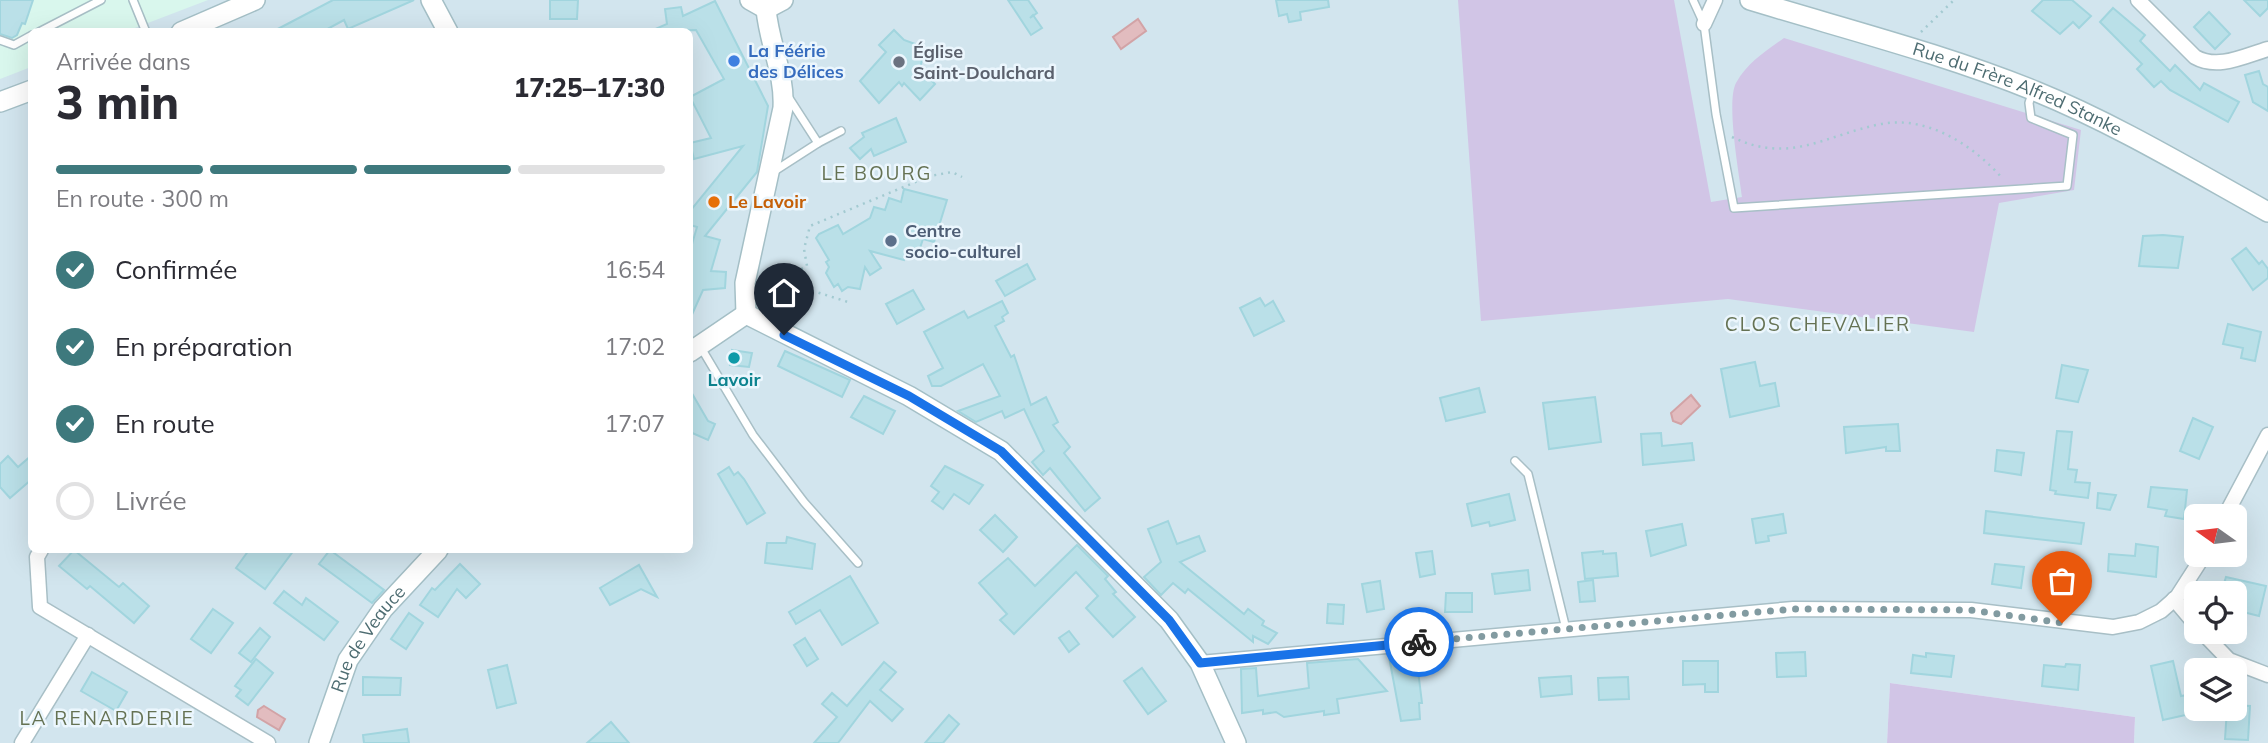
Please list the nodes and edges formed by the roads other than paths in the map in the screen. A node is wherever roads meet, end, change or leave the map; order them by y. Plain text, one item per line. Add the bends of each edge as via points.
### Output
1 (101, 0) edge
2 (133, 0) edge
3 (255, 0) edge
4 (431, 0) edge
5 (1693, 0) edge
6 (1715, 0) edge
7 (1750, 0) edge
8 (2138, 0) edge
9 (766, 3) edge
10 (1704, 24) junction
11 (47, 28) edge
12 (144, 28) edge
13 (190, 28) edge
14 (446, 28) edge
15 (28, 38) edge
16 (0, 40) edge
17 (2268, 49) edge
18 (784, 90) junction
19 (2033, 90) junction
20 (28, 92) edge
21 (0, 102) edge
22 (841, 131) dead end
23 (818, 143) junction
24 (769, 175) junction
25 (2268, 212) edge
26 (746, 314) junction
27 (694, 349) edge
28 (2268, 435) edge
29 (1515, 461) dead end
30 (2231, 504) edge
31 (39, 553) edge
32 (435, 553) edge
33 (858, 563) dead end
34 (2196, 567) edge
35 (2174, 600) junction
36 (2184, 611) edge
37 (1566, 629) junction
38 (88, 635) junction
39 (2214, 644) edge
40 (1200, 663) junction
41 (2268, 675) edge
42 (22, 743) edge
43 (268, 743) edge
44 (319, 743) edge
45 (1237, 743) edge

1 - 11 lane
2 - 12 lane
3 - 13 street
4 - 14 street
5 - 10 lane
6 - 10 street
7 - 19 street, Rue du Frère Alfred Stanke
8 - 17 street via 2206,63 2219,64
9 - 18 street via 768,32
10 - 19 lane via 1734,208 2067,186 2073,135 2031,118
15 - 16 lane via 13,45
18 - 23 lane
18 - 24 street
19 - 25 street, Rue du Frère Alfred Stanke
20 - 21 street
22 - 23 lane
23 - 24 lane
24 - 26 street via 745,283
26 - 27 street
26 - 40 street via 909,396 1001,451 1169,620
27 - 33 lane via 804,502
28 - 30 street
29 - 37 lane via 1528,474
31 - 38 street via 40,607
32 - 44 street, Rue de Veauce via 383,609 348,660
34 - 35 street
35 - 36 street
35 - 37 street via 2139,622 2113,627 1971,610 1888,608 1793,609
37 - 40 street
38 - 42 street
38 - 43 street
39 - 41 street via 2229,660
40 - 45 street

